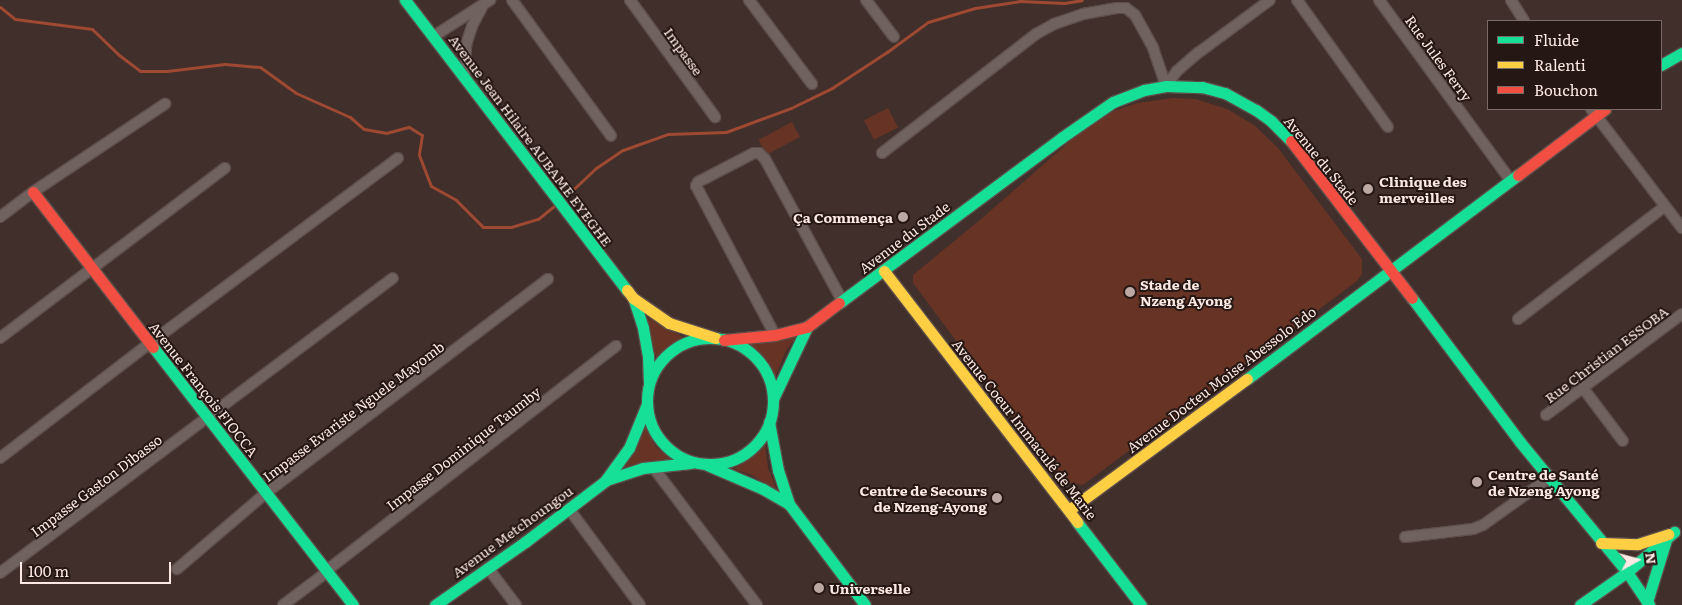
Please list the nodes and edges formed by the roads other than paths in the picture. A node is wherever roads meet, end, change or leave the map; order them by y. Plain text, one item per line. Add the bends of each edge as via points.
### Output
1 (405, 0) edge
2 (512, 0) edge
3 (630, 0) edge
4 (748, 0) edge
5 (866, 0) edge
6 (1270, 0) edge
7 (1297, 0) edge
8 (1379, 0) edge
9 (1511, 0) edge
10 (486, 3) edge
11 (1523, 20) edge
12 (434, 36) junction
13 (894, 37) dead end
14 (1682, 53) edge
15 (1662, 64) edge
16 (465, 79) junction
17 (812, 84) dead end
18 (1166, 86) junction
19 (165, 104) dead end
20 (1598, 111) edge
21 (715, 117) dead end
22 (1388, 126) dead end
23 (611, 136) dead end
24 (882, 153) dead end
25 (398, 158) dead end
26 (225, 168) dead end
27 (1511, 181) junction
28 (33, 192) junction
29 (1666, 206) junction
30 (0, 217) edge
31 (1682, 228) edge
32 (91, 267) junction
33 (884, 271) junction
34 (1390, 271) junction
35 (393, 278) dead end
36 (548, 279) dead end
37 (633, 298) junction
38 (842, 302) junction
39 (1682, 314) edge
40 (1518, 319) dead end
41 (807, 327) junction
42 (776, 335) junction
43 (0, 338) edge
44 (720, 339) junction
45 (150, 343) junction
46 (616, 346) dead end
47 (649, 388) junction
48 (1583, 388) junction
49 (773, 399) junction
50 (647, 404) junction
51 (1546, 415) dead end
52 (208, 418) junction
53 (770, 422) junction
54 (1623, 441) dead end
55 (0, 458) edge
56 (701, 464) junction
57 (653, 467) junction
58 (1549, 478) junction
59 (605, 481) junction
60 (266, 493) junction
61 (789, 504) junction
62 (569, 509) junction
63 (1069, 510) junction
64 (1678, 529) edge
65 (1404, 537) dead end
66 (1601, 543) junction
67 (488, 568) junction
68 (177, 569) dead end
69 (326, 571) junction
70 (1627, 572) junction
71 (0, 574) edge
72 (1602, 589) junction
73 (1646, 600) edge
74 (283, 605) edge
75 (352, 605) edge
76 (435, 605) edge
77 (516, 605) edge
78 (640, 605) edge
79 (757, 605) edge
80 (865, 605) edge
81 (1141, 605) edge
82 (1580, 605) edge

1 - 12 main road, Avenue Jean Hilaire AUBAME EYEGHE
2 - 23 street
3 - 21 street, Impasse
4 - 17 street
5 - 13 street
6 - 18 street via 1198,53 1177,71
7 - 22 street
8 - 27 street, Rue Jules Ferry
9 - 11 street
10 - 12 street
10 - 16 street via 472,26 466,45
12 - 16 main road, Avenue Jean Hilaire AUBAME EYEGHE
14 - 15 main road
16 - 37 main road, Avenue Jean Hilaire AUBAME EYEGHE
18 - 24 street via 1153,48 1135,14 1126,8 1117,8 1083,14 1036,34
18 - 33 main road, Avenue du Stade via 1144,90 1113,102
18 - 34 main road, Avenue du Stade via 1196,87 1225,93 1270,121 1316,172
19 - 28 street
20 - 27 main road, Avenue Docteu Moise Abessolo Edo
20 - 29 street
25 - 45 street
26 - 32 street
27 - 34 main road, Avenue Docteu Moise Abessolo Edo
28 - 30 street
28 - 32 main road, Avenue François FIOCCA
29 - 31 street
29 - 40 street
32 - 43 street
32 - 45 main road, Avenue François FIOCCA
33 - 38 main road, Avenue du Stade
33 - 63 main road, Avenue Coeur Immaculé de Marie
34 - 58 main road, Avenue du Stade
34 - 63 main road, Avenue Docteu Moise Abessolo Edo
35 - 52 street, Impasse Gaston Dibasso
36 - 60 street, Impasse Evariste Nguele Mayomb
37 - 44 main road via 678,328
37 - 47 main road via 648,355
38 - 41 main road, Avenue du Stade
38 - 42 street via 765,158 754,153 696,186
39 - 48 street, Rue Christian ESSOBA
41 - 42 main road
41 - 49 main road
42 - 44 main road
44 - 47 main road via 696,340 680,346 660,364
44 - 49 main road via 743,348 759,361 769,379
45 - 52 main road, Avenue François FIOCCA
45 - 55 street
46 - 69 street, Impasse Dominique Taumby
47 - 50 main road
48 - 51 street, Rue Christian ESSOBA
48 - 54 street
49 - 53 main road
50 - 56 main road via 651,424 661,442 676,455
50 - 59 main road via 628,448
52 - 60 main road, Avenue François FIOCCA
52 - 71 street, Impasse Gaston Dibasso
53 - 56 main road via 760,440 745,454 726,463
53 - 61 main road via 778,470
56 - 57 main road
56 - 61 main road via 763,489
57 - 59 main road
57 - 79 street
58 - 65 street via 1473,530
58 - 66 main road, Avenue du Stade
59 - 62 main road, Avenue Metchoungou
60 - 68 street, Impasse Evariste Nguele Mayomb
60 - 69 main road, Avenue François FIOCCA
61 - 80 main road
62 - 67 main road, Avenue Metchoungou
62 - 78 street
63 - 81 main road, Avenue Coeur Immaculé de Marie
64 - 66 main road via 1638,544
64 - 70 main road
64 - 73 main road via 1663,546
66 - 70 main road, Avenue du Stade
66 - 72 main road via 1611,559 1611,568
67 - 76 main road, Avenue Metchoungou
67 - 77 street
69 - 74 street, Impasse Dominique Taumby
69 - 75 main road, Avenue François FIOCCA
70 - 72 main road
70 - 73 main road, Avenue du Stade
72 - 73 main road via 1620,585
72 - 82 main road

